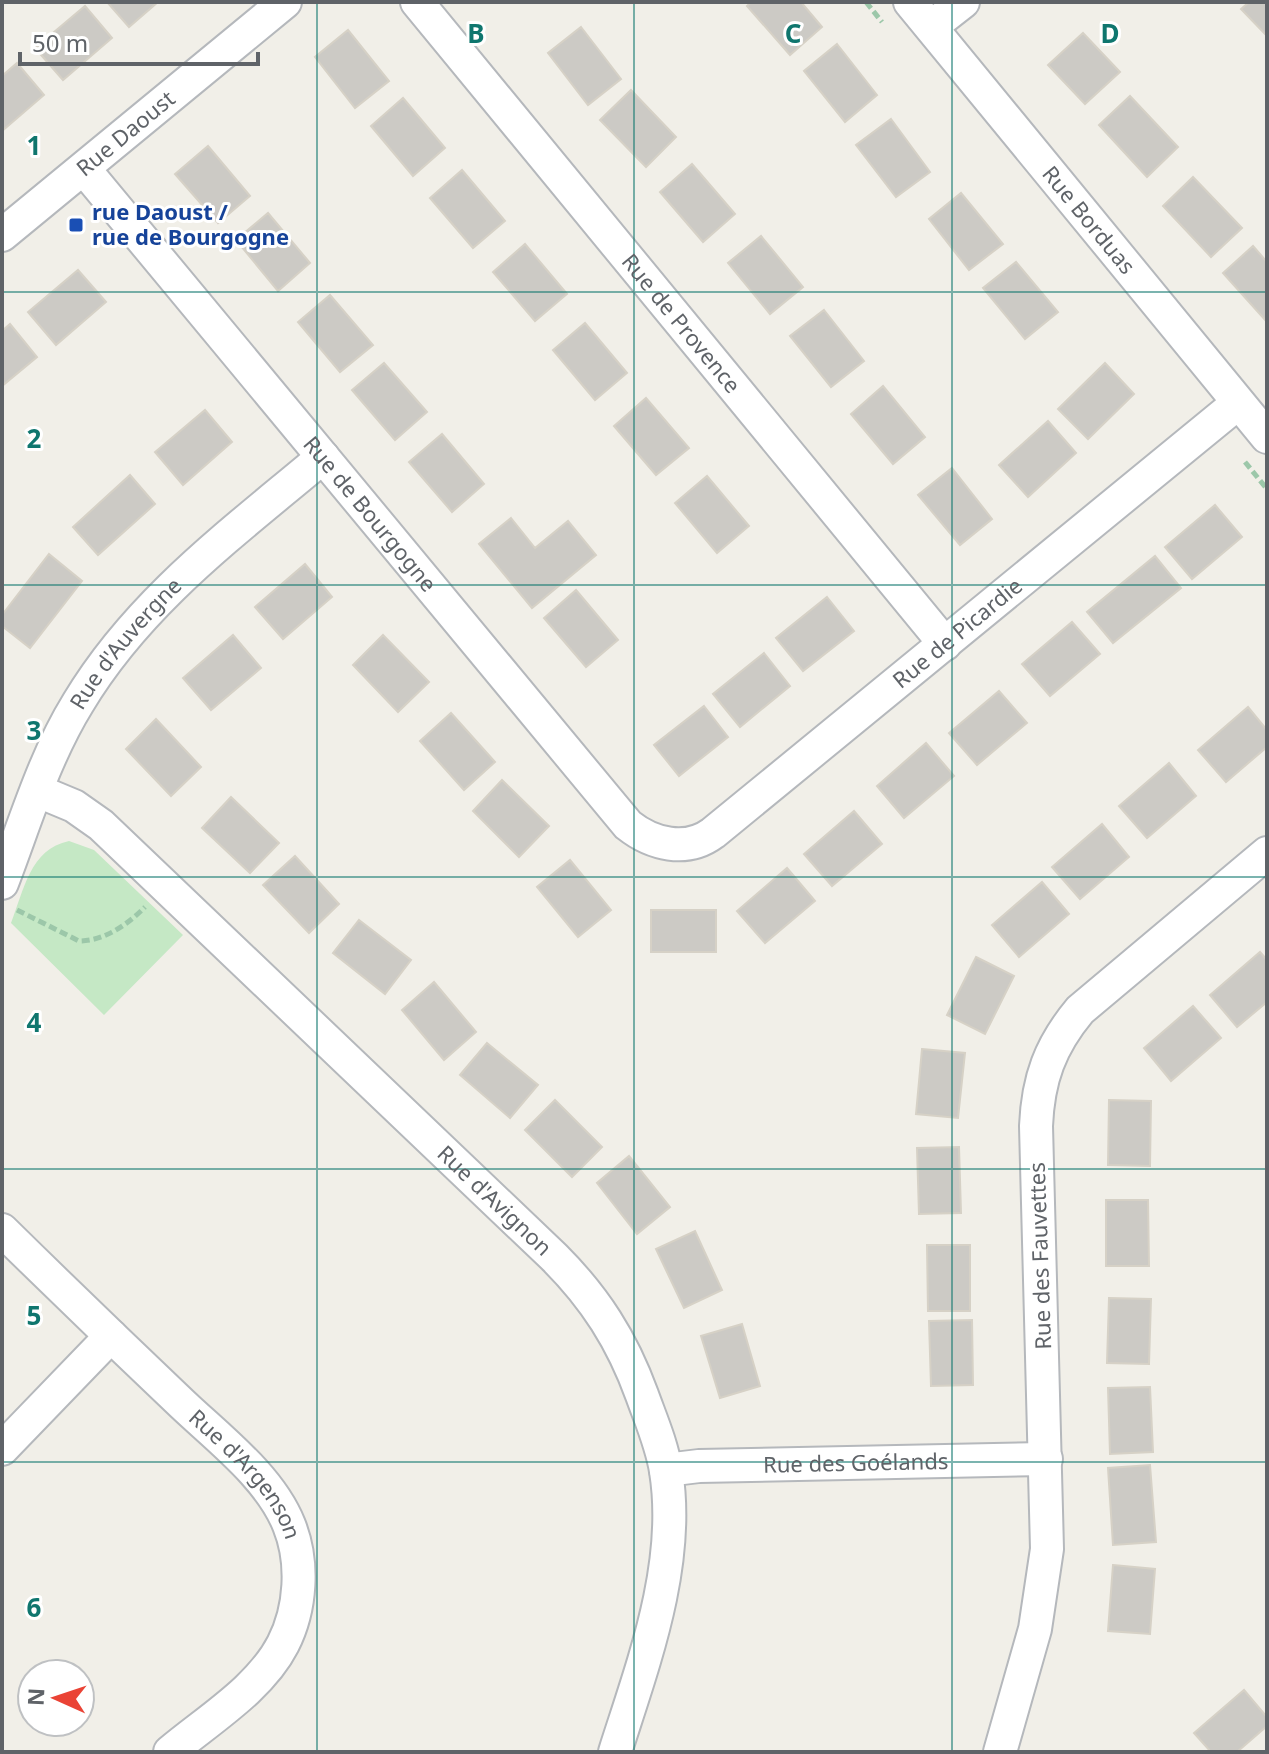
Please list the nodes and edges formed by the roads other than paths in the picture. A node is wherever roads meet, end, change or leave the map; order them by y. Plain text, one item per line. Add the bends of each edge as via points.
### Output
1 (285, 2) edge
2 (417, 2) edge
3 (910, 2) edge
4 (963, 2) edge
5 (931, 27) junction
6 (84, 169) junction
7 (2, 235) edge
8 (1238, 403) junction
9 (1267, 437) edge
10 (323, 457) junction
11 (945, 644) junction
12 (38, 791) junction
13 (668, 844) joint
14 (1267, 853) edge
15 (9, 896) edge
16 (2, 1230) edge
17 (111, 1336) junction
18 (2, 1449) edge
19 (1046, 1459) junction
20 (666, 1470) junction
21 (170, 1752) edge
22 (615, 1752) edge
23 (1000, 1752) edge

1 - 6 street, Rue Daoust
2 - 11 street, Rue de Provence
3 - 5 street, Rue Borduas
4 - 5 street
5 - 8 street, Rue Borduas
6 - 7 street, Rue Daoust
6 - 10 street, Rue de Bourgogne
8 - 9 street, Rue Borduas
8 - 11 street, Rue de Picardie
10 - 12 street, Rue d'Auvergne via 173,583 136,623 76,705
10 - 13 street, Rue de Bourgogne via 628,825
11 - 13 street, Rue de Picardie via 713,833 698,842
12 - 15 street, Rue d'Auvergne
12 - 20 street, Rue d'Avignon via 101,825 580,1283 621,1344
14 - 19 street, Rue des Fauvettes via 1097,994 1047,1058 1036,1126
16 - 17 street, Rue d'Argenson
17 - 18 street
17 - 21 street, Rue d'Argenson via 261,1482 279,1505 296,1551 293,1619 271,1663
19 - 20 street, Rue des Goélands
19 - 23 street, Rue des Fauvettes via 1045,1577
20 - 22 street, Rue d'Avignon via 667,1541 659,1601

